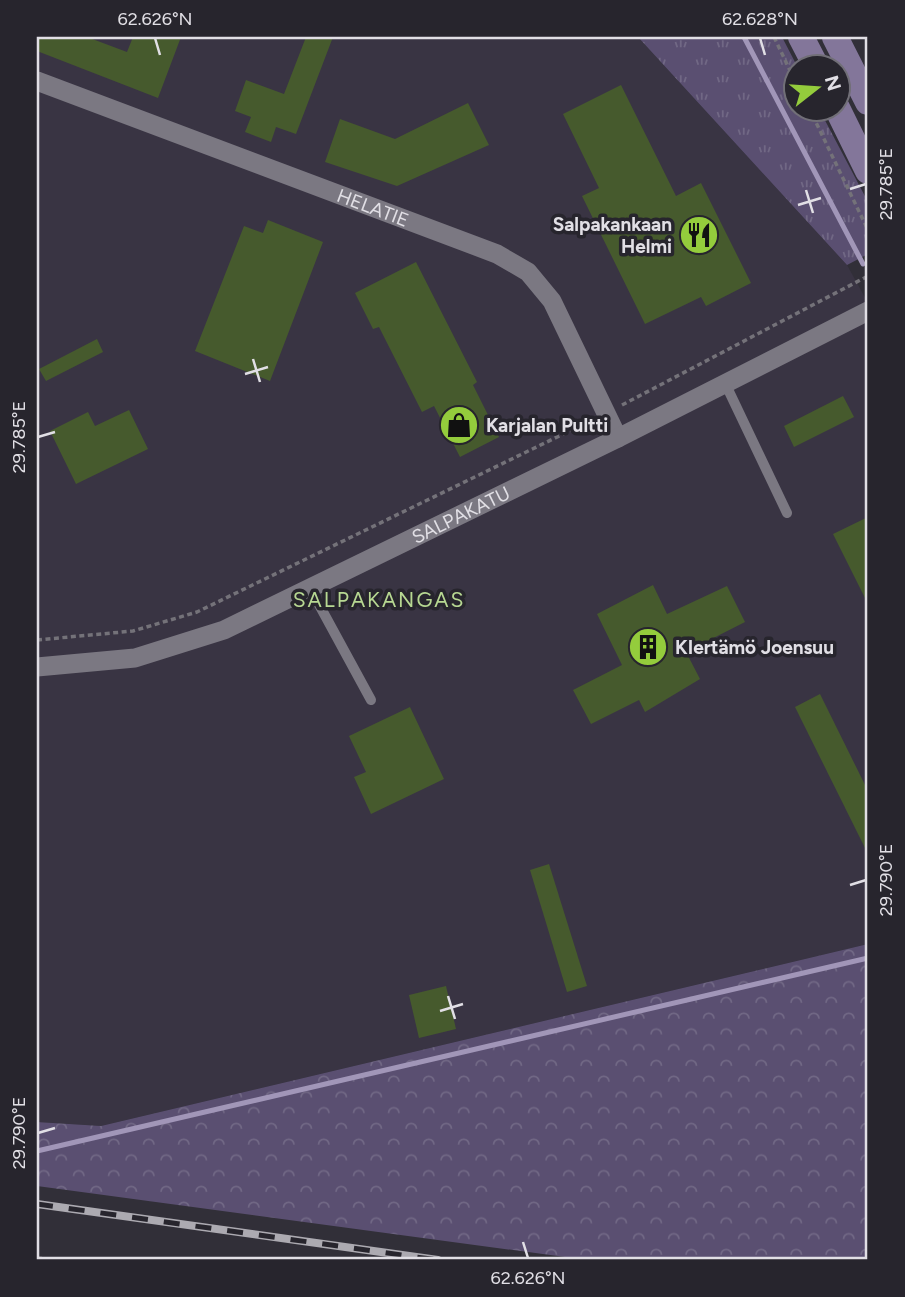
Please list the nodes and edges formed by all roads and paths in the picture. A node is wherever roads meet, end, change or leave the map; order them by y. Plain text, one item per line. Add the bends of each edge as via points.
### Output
1 (774, 37) edge
2 (835, 37) edge
3 (782, 54) edge
4 (37, 81) edge
5 (868, 102) edge
6 (816, 122) edge
7 (844, 122) edge
8 (868, 171) edge
9 (868, 230) edge
10 (868, 276) edge
11 (868, 312) edge
12 (725, 383) junction
13 (607, 413) junction
14 (618, 439) junction
15 (787, 513) dead end
16 (310, 588) junction
17 (37, 640) edge
18 (37, 667) edge
19 (371, 701) dead end
20 (37, 1258) edge
21 (59, 1260) edge

1 - 3 path
2 - 5 main road
4 - 13 street, HELATIE via 497,254 518,266 552,301
6 - 9 path
7 - 8 main road
10 - 13 path
11 - 12 street, SALPAKATU
12 - 14 street, SALPAKATU
12 - 15 lane
13 - 14 street, HELATIE
13 - 17 path via 197,612 133,631
14 - 16 street, SALPAKATU
16 - 18 street, SALPAKATU via 224,630 135,657
16 - 19 lane
20 - 21 path

